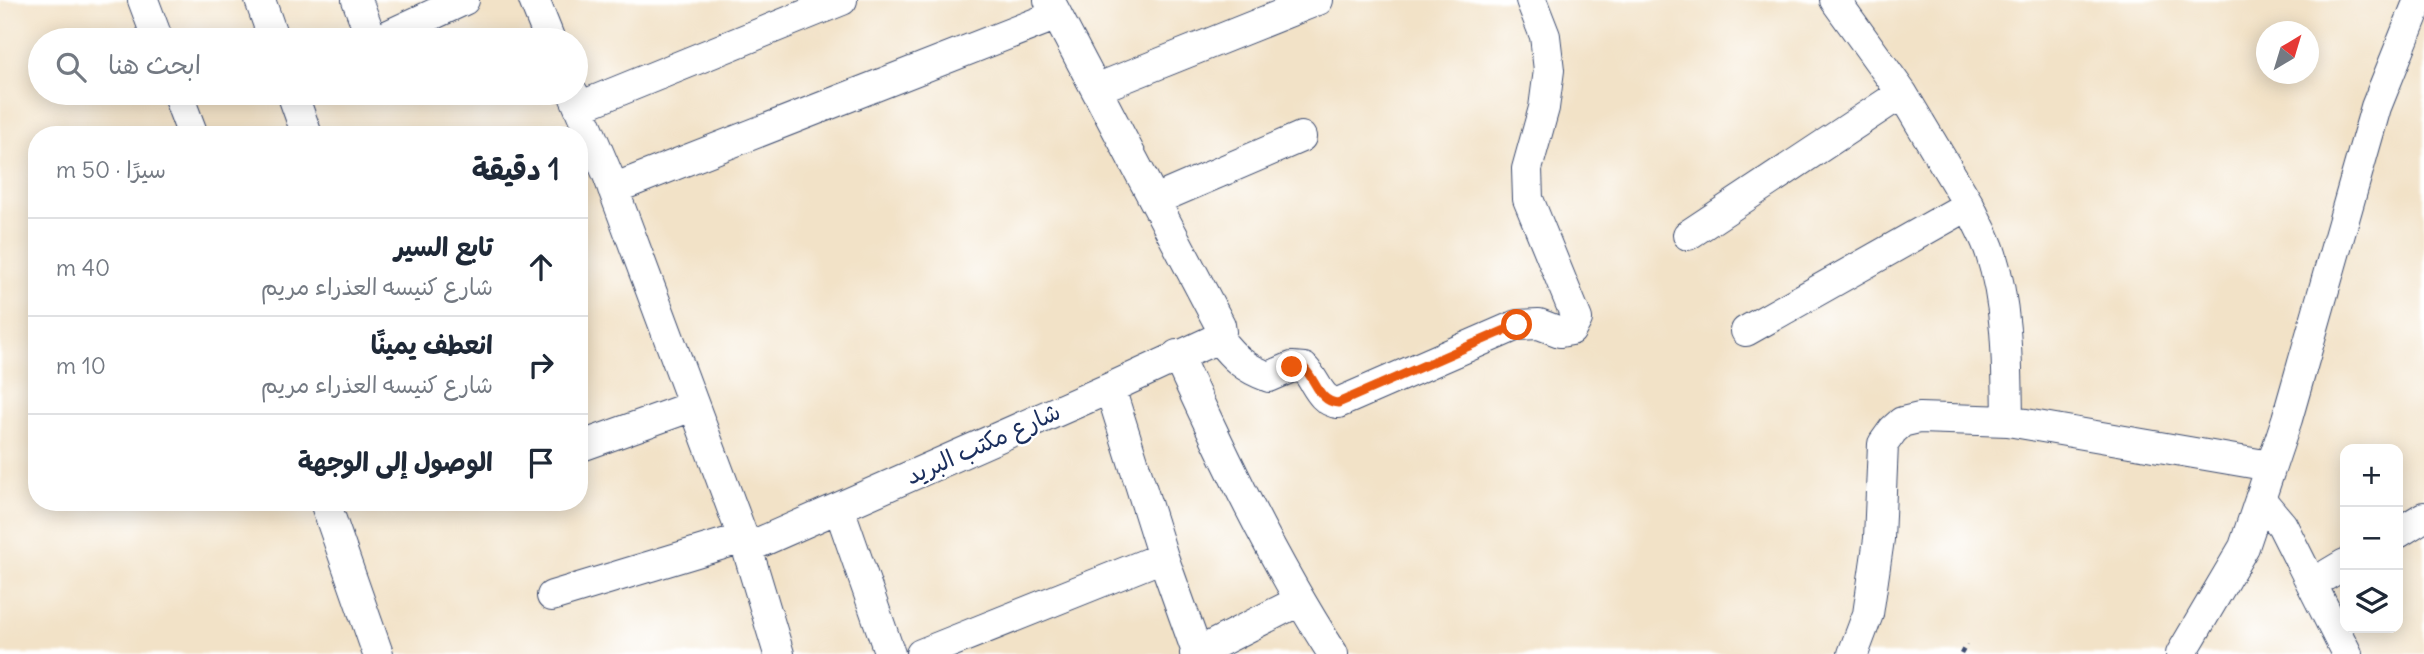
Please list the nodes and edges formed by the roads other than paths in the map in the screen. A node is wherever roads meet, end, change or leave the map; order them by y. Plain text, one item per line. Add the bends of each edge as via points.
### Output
1 (143, 0) edge
2 (260, 0) edge
3 (357, 0) edge
4 (464, 0) edge
5 (534, 0) edge
6 (842, 0) edge
7 (1318, 0) edge
8 (1531, 0) edge
9 (1835, 0) edge
10 (2419, 0) edge
11 (1053, 7) edge
12 (154, 28) edge
13 (270, 28) edge
14 (368, 28) edge
15 (404, 28) edge
16 (545, 28) edge
17 (1096, 89) junction
18 (1902, 93) junction
19 (588, 95) edge
20 (182, 105) edge
21 (296, 105) edge
22 (578, 105) edge
23 (190, 126) edge
24 (304, 126) edge
25 (587, 126) edge
26 (588, 129) edge
27 (1301, 137) dead end
28 (613, 189) junction
29 (1155, 200) junction
30 (1969, 205) junction
31 (1688, 235) dead end
32 (1745, 331) dead end
33 (1218, 338) junction
34 (1177, 355) junction
35 (1110, 388) junction
36 (693, 406) junction
37 (2008, 421) junction
38 (588, 444) edge
39 (2270, 466) junction
40 (2260, 499) junction
41 (839, 508) junction
42 (328, 511) edge
43 (2424, 517) edge
44 (2403, 530) edge
45 (745, 543) junction
46 (1163, 557) junction
47 (2340, 567) edge
48 (2313, 583) junction
49 (552, 596) dead end
50 (1299, 601) junction
51 (1196, 653) edge
52 (378, 654) edge
53 (779, 654) edge
54 (890, 654) edge
55 (921, 654) edge
56 (1333, 654) edge
57 (1853, 654) edge
58 (2181, 654) edge
59 (2347, 654) edge

1 - 12 street
2 - 13 street
3 - 14 street
4 - 15 street
5 - 16 street
6 - 19 street
7 - 17 street
8 - 33 street via 1545,36 1549,70 1527,169 1528,198 1576,325 1560,332 1539,324 1517,325 1338,403 1324,398 1304,368 1292,367 1269,377 1248,370
9 - 18 street
10 - 39 street via 2376,107
11 - 17 street
11 - 28 street
17 - 29 street
18 - 30 street
18 - 31 street
20 - 23 street
21 - 24 street
22 - 25 street
26 - 28 street
27 - 29 street
28 - 36 street
29 - 33 street via 1220,325
30 - 32 street
30 - 37 street via 1990,253 2001,295
33 - 34 street, شارع مكتب البريد
34 - 35 street, شارع مكتب البريد
34 - 50 street via 1234,480
35 - 41 street, شارع مكتب البريد
35 - 46 street
36 - 38 street
36 - 45 street
37 - 39 street
37 - 57 street via 1919,418 1902,422 1883,444 1879,540 1868,614
39 - 40 street
40 - 48 street via 2282,526
40 - 58 street via 2244,547
41 - 45 street, شارع مكتب البريد
41 - 54 street
42 - 52 street
43 - 44 street
45 - 49 street, شارع مكتب البريد
45 - 53 street
46 - 51 street
46 - 55 street
47 - 48 street
48 - 59 street
50 - 51 street
50 - 56 street

